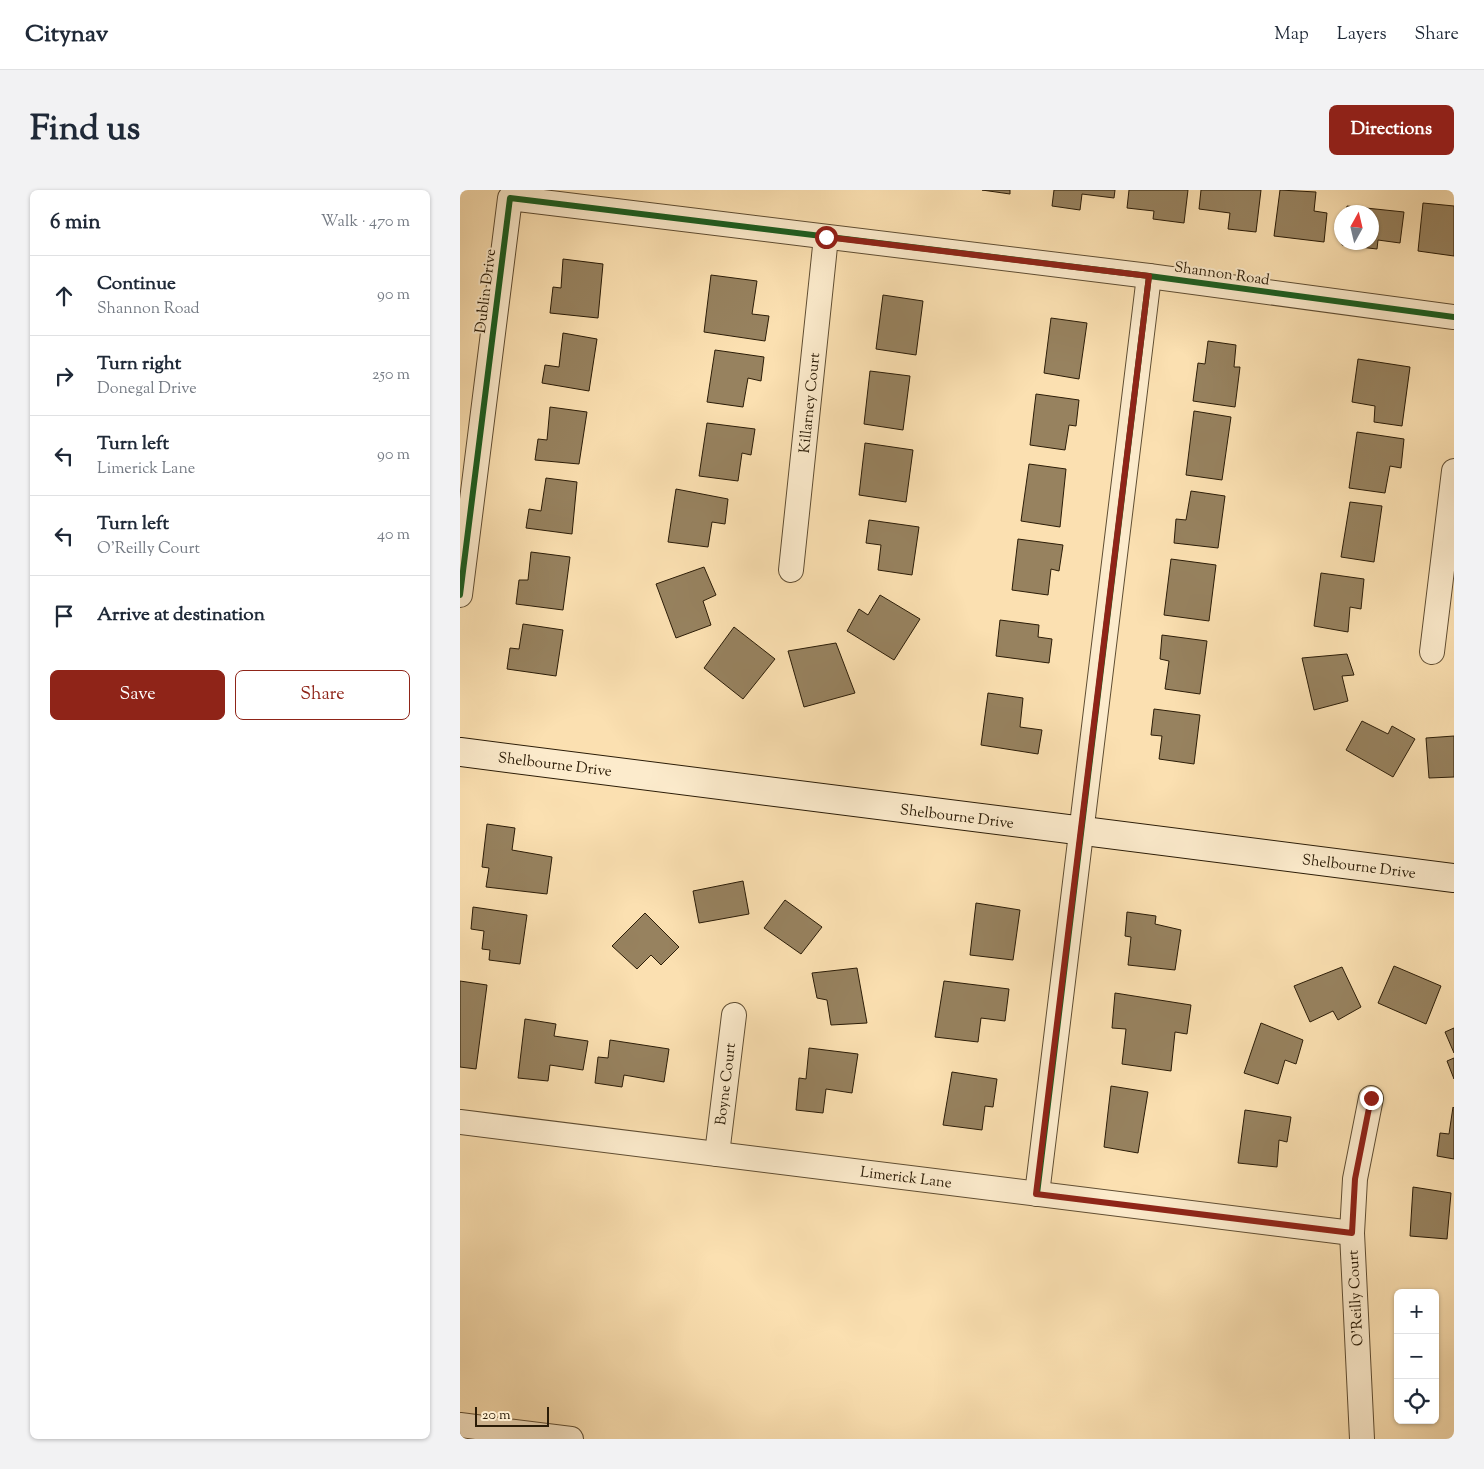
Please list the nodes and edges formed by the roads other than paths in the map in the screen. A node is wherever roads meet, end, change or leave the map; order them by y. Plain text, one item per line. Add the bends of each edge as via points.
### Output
1 (510, 198) joint
2 (826, 237) junction
3 (1149, 276) junction
4 (1454, 317) edge
5 (1454, 471) edge
6 (791, 570) dead end
7 (460, 595) edge
8 (1432, 652) dead end
9 (460, 752) edge
10 (1081, 832) junction
11 (1454, 878) edge
12 (734, 1015) dead end
13 (1371, 1098) dead end
14 (460, 1122) edge
15 (717, 1154) junction
16 (1036, 1194) junction
17 (1352, 1233) junction
18 (460, 1425) edge
19 (571, 1439) edge
20 (1362, 1439) edge

1 - 2 street, Shannon Road
1 - 7 street, Dublin Drive
2 - 3 street, Shannon Road
2 - 6 street, Killarney Court
3 - 4 street, Shannon Road
3 - 10 street
5 - 8 street
9 - 10 main road, Shelbourne Drive
10 - 11 main road, Shelbourne Drive
10 - 16 street
12 - 15 street, Boyne Court
13 - 17 street, O'Reilly Court via 1355,1179
14 - 15 street, Limerick Lane
15 - 16 street, Limerick Lane
16 - 17 street, Limerick Lane
17 - 20 street, O'Reilly Court
18 - 19 street

